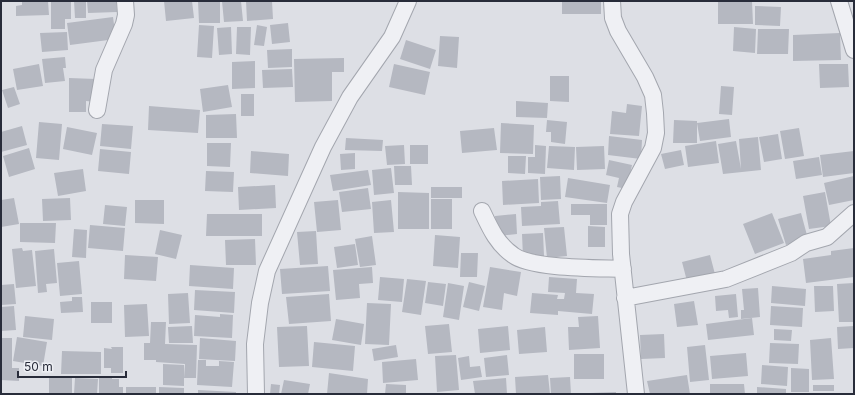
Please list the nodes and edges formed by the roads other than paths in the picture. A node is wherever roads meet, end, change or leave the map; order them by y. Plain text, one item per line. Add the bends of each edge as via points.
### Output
1 (125, 1) edge
2 (408, 1) edge
3 (612, 1) edge
4 (839, 1) edge
5 (854, 50) edge
6 (97, 110) dead end
7 (482, 211) dead end
8 (854, 213) edge
9 (623, 270) junction
10 (625, 298) junction
11 (256, 394) edge
12 (636, 394) edge

1 - 6 street via 124,24 104,70
2 - 11 street via 392,38 350,97 323,147 267,271 260,303 256,344
3 - 9 street via 613,18 618,31 653,95 656,133 653,148 620,214
4 - 5 street
7 - 9 street via 491,231 502,246 526,262
8 - 10 street via 827,236 726,279
9 - 10 street
10 - 12 street

